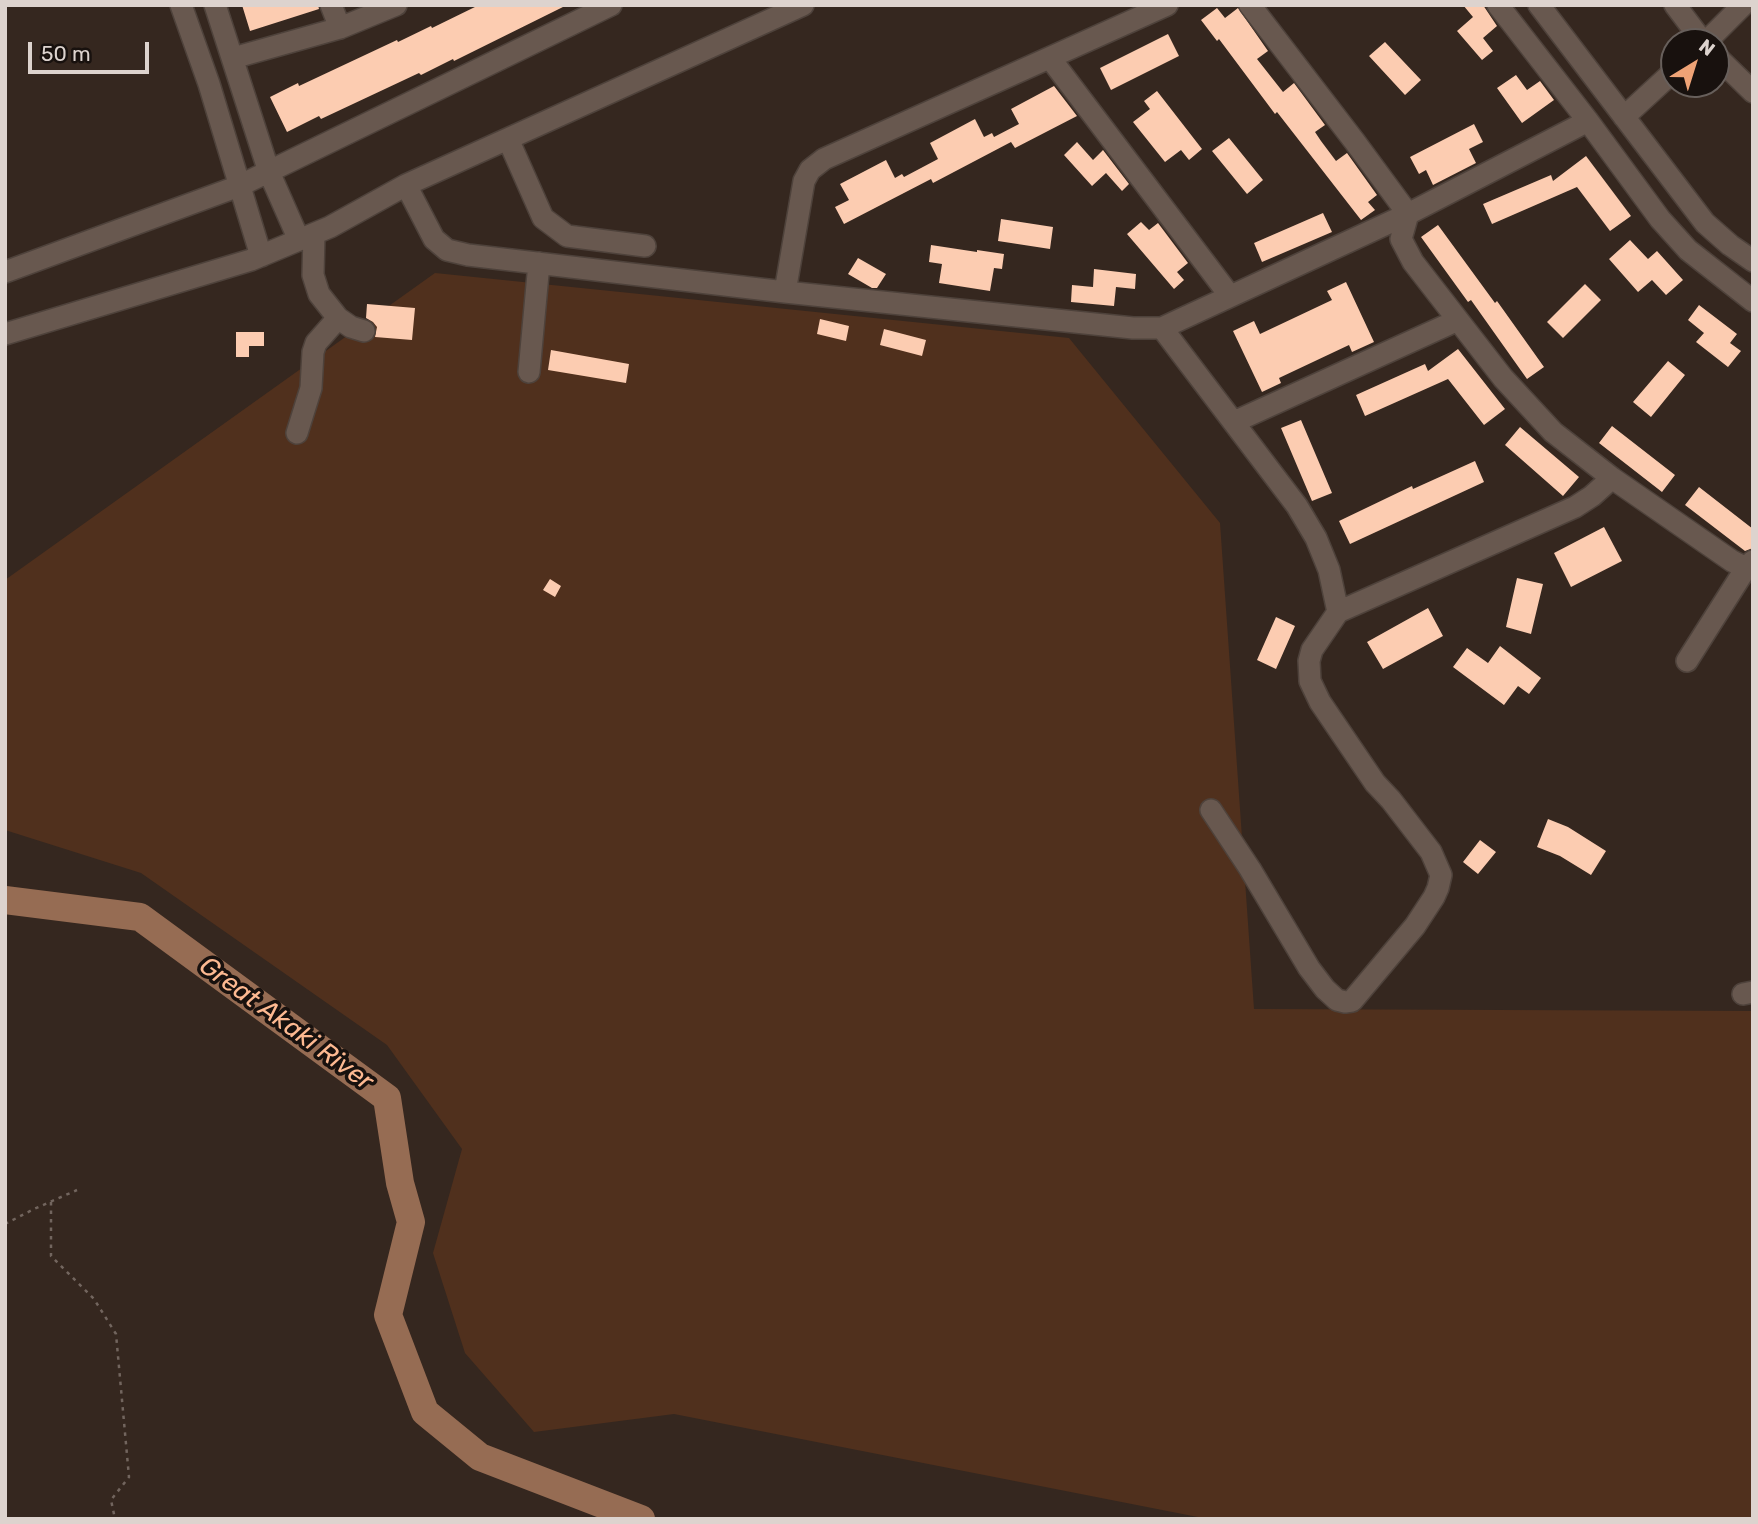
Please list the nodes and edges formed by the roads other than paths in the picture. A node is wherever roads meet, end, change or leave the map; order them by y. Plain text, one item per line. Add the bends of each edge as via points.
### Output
1 (181, 5) edge
2 (215, 5) edge
3 (331, 5) edge
4 (396, 5) edge
5 (611, 5) edge
6 (803, 5) edge
7 (1167, 5) edge
8 (1250, 5) edge
9 (1498, 5) edge
10 (1539, 5) edge
11 (1675, 5) edge
12 (1743, 5) edge
13 (340, 28) junction
14 (1693, 28) edge
15 (1719, 28) edge
16 (233, 58) junction
17 (1050, 58) junction
18 (1730, 70) edge
19 (1660, 84) edge
20 (1753, 92) edge
21 (1624, 117) junction
22 (1588, 121) junction
23 (508, 139) junction
24 (269, 172) junction
25 (406, 185) junction
26 (239, 186) junction
27 (1408, 214) junction
28 (306, 237) junction
29 (645, 246) dead end
30 (261, 256) junction
31 (1753, 261) edge
32 (539, 263) junction
33 (5, 272) edge
34 (785, 292) junction
35 (1230, 296) junction
36 (1753, 301) edge
37 (338, 318) junction
38 (1458, 320) junction
39 (1162, 328) junction
40 (364, 331) dead end
41 (5, 334) edge
42 (528, 372) dead end
43 (1234, 422) junction
44 (298, 433) dead end
45 (1612, 478) junction
46 (1749, 565) edge
47 (1338, 612) junction
48 (1687, 661) dead end
49 (1211, 810) dead end

1 - 26 street
2 - 16 street
3 - 13 street
4 - 13 street
5 - 24 street
6 - 23 street
7 - 17 street
8 - 27 street via 1362,137
9 - 22 street
10 - 21 street
11 - 14 street
12 - 15 street
13 - 16 street
16 - 24 street
17 - 34 street via 824,159 810,170 804,181
17 - 35 street via 1206,250
18 - 20 street
19 - 21 street
21 - 31 street via 1705,223
22 - 27 street
22 - 36 street via 1688,250
23 - 25 street
23 - 29 street via 543,218 567,236
24 - 26 street
24 - 28 street
25 - 28 street
25 - 32 street via 434,239 447,250
26 - 30 street
26 - 33 street
27 - 35 street
27 - 38 street via 1401,240
28 - 30 street
28 - 37 street via 319,294
30 - 41 street
32 - 34 street
32 - 42 street
34 - 39 street
35 - 39 street
37 - 40 street
37 - 44 street via 316,343 311,388
38 - 43 street
38 - 45 street via 1503,378 1540,404 1553,432
39 - 43 street
43 - 47 street via 1316,538
45 - 46 street via 1732,561
45 - 47 street via 1575,507 1451,555
46 - 48 street
47 - 49 street via 1312,650 1310,681 1375,783 1431,852 1441,875 1434,897 1415,926 1352,1000 1337,1000 1309,968

